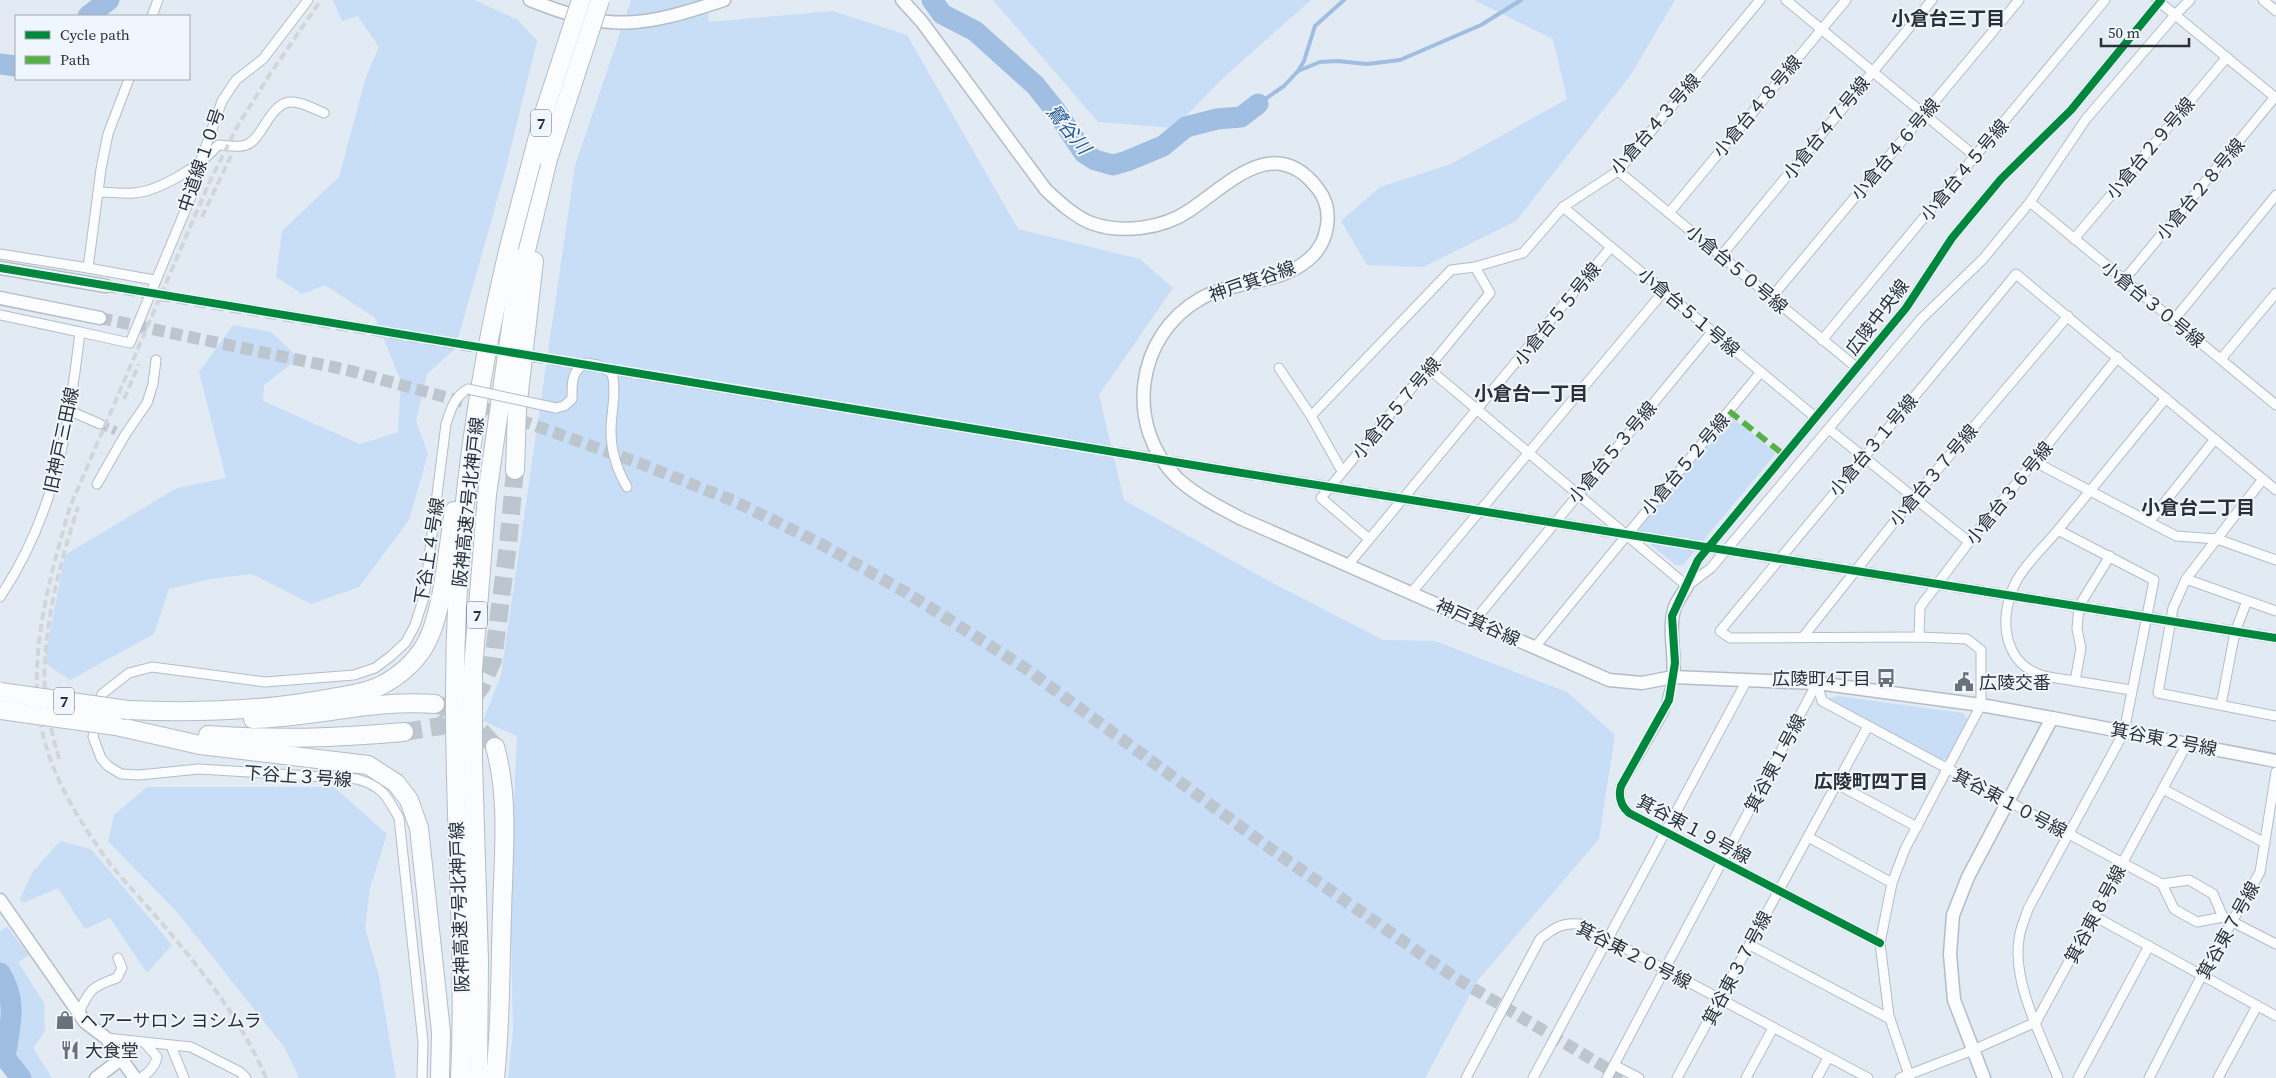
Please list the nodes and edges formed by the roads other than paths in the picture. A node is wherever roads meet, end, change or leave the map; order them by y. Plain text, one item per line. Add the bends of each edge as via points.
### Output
1 (158, 0) edge
2 (308, 0) edge
3 (530, 0) edge
4 (581, 0) edge
5 (600, 0) edge
6 (724, 0) edge
7 (902, 0) edge
8 (1760, 0) edge
9 (1786, 0) edge
10 (1846, 0) edge
11 (1932, 0) edge
12 (2019, 0) edge
13 (2105, 0) edge
14 (2190, 0) edge
15 (2159, 1) edge
16 (152, 15) edge
17 (2175, 15) junction
18 (1821, 29) junction
19 (2227, 57) junction
20 (1872, 72) junction
21 (129, 80) edge
22 (2276, 98) edge
23 (324, 113) dead end
24 (1924, 114) junction
25 (1976, 157) junction
26 (548, 159) junction
27 (201, 160) junction
28 (1618, 171) junction
29 (99, 192) junction
30 (2276, 195) edge
31 (2030, 202) junction
32 (1563, 207) junction
33 (1670, 213) junction
34 (2074, 239) junction
35 (1611, 248) junction
36 (0, 254) edge
37 (1721, 256) junction
38 (1474, 267) junction
39 (0, 268) edge
40 (88, 268) junction
41 (154, 280) junction
42 (2124, 280) junction
43 (106, 286) tunnel mouth
44 (1664, 291) junction
45 (2276, 293) edge
46 (497, 296) junction
47 (0, 298) edge
48 (1772, 298) junction
49 (0, 315) edge
50 (2068, 316) junction
51 (100, 318) tunnel mouth
52 (2173, 321) junction
53 (80, 332) junction
54 (1712, 332) junction
55 (1822, 340) junction
56 (2118, 357) junction
57 (2220, 359) junction
58 (156, 360) dead end
59 (1279, 368) dead end
60 (1856, 368) junction
61 (1429, 369) junction
62 (1760, 373) junction
63 (2276, 392) edge
64 (2166, 398) junction
65 (2273, 403) edge
66 (68, 410) junction
67 (1478, 410) junction
68 (1311, 416) junction
69 (1816, 417) junction
70 (100, 424) tunnel mouth
71 (1829, 429) junction
72 (2215, 439) junction
73 (1528, 451) junction
74 (1863, 456) junction
75 (2035, 462) junction
76 (515, 470) tunnel mouth
77 (1342, 471) junction
78 (2263, 479) junction
79 (97, 484) dead end
80 (626, 487) dead end
81 (2276, 490) edge
82 (2090, 491) junction
83 (1578, 494) junction
84 (1914, 497) junction
85 (2149, 522) junction
86 (2058, 530) junction
87 (1626, 535) junction
88 (1369, 539) junction
89 (2217, 539) junction
90 (1969, 542) junction
91 (2110, 556) junction
92 (2276, 560) edge
93 (1348, 565) junction
94 (2186, 579) junction
95 (1687, 586) junction
96 (1412, 592) junction
97 (0, 597) edge
98 (2247, 601) junction
99 (2276, 611) edge
100 (1475, 620) junction
101 (1919, 637) junction
102 (1802, 638) junction
103 (1534, 647) junction
104 (1673, 677) junction
105 (1747, 680) junction
106 (2075, 681) junction
107 (1818, 683) junction
108 (2131, 690) junction
109 (0, 692) edge
110 (0, 702) edge
111 (435, 704) tunnel mouth
112 (1981, 705) junction
113 (2220, 705) junction
114 (31, 706) dead end
115 (0, 710) edge
116 (56, 710) dead end
117 (128, 710) junction
118 (98, 716) junction
119 (2276, 716) edge
120 (2052, 718) junction
121 (1868, 726) junction
122 (122, 727) junction
123 (404, 732) tunnel mouth
124 (2124, 732) junction
125 (2187, 744) junction
126 (495, 747) tunnel mouth
127 (2276, 761) edge
128 (1948, 770) junction
129 (2276, 772) edge
130 (1837, 784) junction
131 (2163, 789) junction
132 (2008, 800) junction
133 (1917, 828) junction
134 (1666, 831) junction
135 (2069, 834) junction
136 (1808, 837) junction
137 (2265, 843) junction
138 (1723, 860) junction
139 (2123, 863) junction
140 (1892, 883) junction
141 (2162, 884) junction
142 (1779, 890) junction
143 (0, 900) edge
144 (2094, 916) junction
145 (2224, 917) junction
146 (2233, 922) junction
147 (1608, 939) junction
148 (1880, 943) junction
149 (1750, 944) junction
150 (2276, 944) edge
151 (2149, 946) junction
152 (118, 958) dead end
153 (1665, 969) junction
154 (2202, 975) junction
155 (1720, 999) junction
156 (2258, 1006) junction
157 (79, 1013) junction
158 (2276, 1016) edge
159 (1890, 1019) junction
160 (2036, 1022) junction
161 (1774, 1028) junction
162 (106, 1038) junction
163 (145, 1042) junction
164 (171, 1046) junction
165 (1973, 1050) junction
166 (1828, 1058) junction
167 (121, 1059) junction
168 (1614, 1064) junction
169 (1910, 1076) edge
170 (96, 1078) edge
171 (135, 1078) edge
172 (141, 1078) edge
173 (184, 1078) edge
174 (246, 1078) edge
175 (422, 1078) edge
176 (440, 1078) edge
177 (460, 1078) edge
178 (478, 1078) edge
179 (496, 1078) edge
180 (1466, 1078) edge
181 (1533, 1078) edge
182 (1607, 1078) edge
183 (1639, 1078) edge
184 (1677, 1078) edge
185 (1746, 1078) edge
186 (1817, 1078) edge
187 (1868, 1078) edge
188 (1900, 1078) edge
189 (1984, 1078) edge
190 (2058, 1078) edge
191 (2078, 1078) edge
192 (2149, 1078) edge
193 (2218, 1078) edge

1 - 16 street
2 - 27 street, 中道線１０号 via 263,59 231,87 215,117
3 - 6 street via 587,20 638,23
4 - 46 highway, 阪神高速7号北神戸線 / 7, bridge via 545,110
5 - 26 highway, 阪神高速7号北神戸線 / 7, bridge
7 - 93 street, 神戸箕谷線 via 922,22 1046,190 1089,222 1126,229 1163,222 1189,211 1231,179 1259,165 1282,164 1314,183 1327,212 1320,248 1288,272 1210,293 1178,315 1153,348 1146,373 1143,411 1157,452 1177,478 1201,497 1242,519
8 - 28 street, 小倉台４３号線
9 - 18 street
10 - 18 street, 小倉台４８号線
11 - 20 street, 小倉台４７号線
12 - 24 street, 小倉台４６号線
13 - 25 street, 小倉台４５号線
14 - 17 street, 広陵中央線
15 - 17 street
15 - 60 street, 広陵中央線 via 2071,110 2001,178 1952,238 1906,308
17 - 19 street
17 - 31 street, 広陵中央線 via 2086,119
18 - 20 street
18 - 33 street, 小倉台４８号線
19 - 22 street
19 - 34 street, 小倉台２９号線
20 - 24 street
20 - 37 street, 小倉台４７号線
21 - 29 street via 108,134
22 - 42 street, 小倉台２８号線
23 - 27 street via 303,103 284,102 275,108 258,137 245,146 218,145 210,156
24 - 25 street
24 - 48 street, 小倉台４６号線
25 - 55 street, 小倉台４５号線
26 - 76 highway, 7 via 517,410
26 - 178 highway, 阪神高速7号北神戸線 / 7 via 516,292 486,495 473,669
27 - 29 street via 171,181 150,190
27 - 41 street, 中道線１０号 via 197,182
28 - 32 street, 小倉台４３号線
28 - 33 street, 小倉台５０号線
29 - 40 street
30 - 52 street
31 - 34 street, 小倉台３０号線
31 - 71 street, 広陵中央線 via 1984,259 1921,319
32 - 35 street, 小倉台５１号線
32 - 38 street, 小倉台４３号線 via 1523,253
33 - 37 street, 小倉台５０号線
34 - 42 street, 小倉台３０号線
35 - 44 street, 小倉台５１号線
35 - 67 street, 小倉台５５号線
36 - 40 street
37 - 48 street, 小倉台５０号線
38 - 61 street, 小倉台５７号線 via 1490,294
38 - 68 street, 小倉台４３号線 via 1451,270
39 - 43 street
40 - 41 street
41 - 53 street, 中道線１０号 via 130,343
42 - 52 street, 小倉台３０号線
44 - 54 street, 小倉台５１号線
44 - 73 street
45 - 57 street
46 - 117 highway, 7 via 482,341 438,607 430,635 415,659 381,686 322,700 236,710
46 - 177 highway, 阪神高速7号北神戸線 / 7 via 474,435 459,573 455,691 462,989
47 - 51 street
48 - 55 street, 小倉台５０号線
49 - 53 street
50 - 56 street, 小倉台３１号線
50 - 74 street, 小倉台３１号線 via 2016,274
50 - 84 street, 小倉台３７号線
52 - 57 street, 小倉台３０号線
53 - 66 street, 旧神戸三田線
54 - 62 street, 小倉台５１号線
54 - 83 street, 小倉台５３号線
55 - 60 street, 小倉台５０号線
56 - 64 street, 小倉台３１号線
56 - 75 street, 小倉台３６号線
57 - 65 street, 小倉台３０号線
58 - 79 street via 147,403 120,433
59 - 68 street
60 - 69 street, 広陵中央線
61 - 67 street
61 - 77 street, 小倉台５７号線
62 - 69 street, 小倉台５１号線
62 - 87 street, 小倉台５２号線
63 - 65 street
64 - 72 street, 小倉台３１号線
64 - 82 street
66 - 70 street
66 - 97 street, 旧神戸三田線 via 53,489 33,539
67 - 73 street
67 - 88 street, 小倉台５５号線
68 - 77 street
69 - 95 street, 広陵中央線 via 1698,560
71 - 74 street
71 - 95 street, 広陵中央線 via 1711,568
72 - 78 street, 小倉台３１号線
72 - 85 street
73 - 83 street
73 - 96 street
74 - 84 street
74 - 102 street, 小倉台３１号線 via 1720,631 1730,638
75 - 82 street
75 - 90 street, 小倉台３６号線
77 - 88 street, 小倉台５７号線 via 1322,498
78 - 81 street, 小倉台３１号線
78 - 89 street
80 - 118 street, 下谷上４号線, bridge via 614,459 612,373 586,363 579,367 572,380 572,398 564,406 556,408 468,389 458,396 446,424 424,597 406,642 391,656 375,668 354,675 275,682 152,667 129,673 102,694
82 - 85 street
82 - 86 street
83 - 87 street
83 - 100 street, 小倉台５３号線
84 - 90 street
84 - 102 street, 小倉台３７号線
85 - 89 street via 2176,536
86 - 91 street
86 - 106 street via 2017,580 2005,606 2004,627 2022,664 2040,674
87 - 95 street
87 - 103 street, 小倉台５２号線
88 - 93 street, 小倉台５５号線
89 - 92 street
89 - 94 street
90 - 101 street, 小倉台３６号線 via 1920,607
91 - 106 street via 2079,606 2077,629 2081,648
91 - 108 street via 2154,580
93 - 96 street, 神戸箕谷線
94 - 98 street
94 - 113 street via 2174,608 2158,693
95 - 104 street, 広陵中央線 via 1672,616
96 - 100 street, 神戸箕谷線
98 - 99 street
98 - 113 street via 2236,632
100 - 103 street, 神戸箕谷線
101 - 102 street, 小倉台３１号線
101 - 112 street, 小倉台３１号線 via 1967,639 1981,650
103 - 104 street, 神戸箕谷線 via 1618,682 1652,682
104 - 105 street
104 - 134 street, 箕谷東１９号線 via 1664,712 1620,793 1622,807 1629,813
105 - 107 street
105 - 134 street
106 - 108 street
107 - 112 street
107 - 121 street, 箕谷東１０号線 via 1822,701
107 - 138 street, 箕谷東１号線
108 - 124 street
109 - 117 highway, 7, bridge
110 - 114 street
111 - 117 highway, 7 via 394,703 299,717 248,720
112 - 120 street
112 - 128 street
113 - 119 street
115 - 122 highway, 7, bridge
116 - 118 street
118 - 175 street, 下谷上３号線 via 93,737 101,758 121,774 199,769 357,779 374,784 388,797 399,818 423,1042
120 - 124 street, 箕谷東２号線
120 - 132 street
121 - 128 street, 箕谷東１０号線
121 - 130 street, 箕谷東３７号線
122 - 123 highway, 7 via 268,740
122 - 176 highway, 7 via 200,745 368,766 396,783 409,800 419,828 441,1032
124 - 125 street, 箕谷東２号線
124 - 135 street
125 - 127 street, 箕谷東２号線
125 - 131 street, 箕谷東８号線
126 - 179 highway via 502,773 504,831 500,1032
128 - 132 street, 箕谷東１０号線
128 - 133 street
129 - 137 street, 箕谷東７号線
130 - 133 street
130 - 136 street, 箕谷東３７号線
131 - 137 street
131 - 139 street, 箕谷東８号線
132 - 135 street, 箕谷東１０号線
132 - 165 street via 1963,888 1951,926 1953,994
133 - 140 street
134 - 138 street, 箕谷東１９号線
134 - 147 street
135 - 139 street, 箕谷東１０号線
135 - 160 street via 2028,909 2019,939 2022,985
136 - 140 street
136 - 142 street, 箕谷東３７号線
137 - 146 street, 箕谷東７号線 via 2260,872
138 - 142 street, 箕谷東１９号線
138 - 153 street, 箕谷東１号線
139 - 141 street, 箕谷東１０号線
139 - 144 street, 箕谷東８号線
140 - 148 street
141 - 145 street via 2190,880 2213,894
141 - 145 street via 2174,909 2197,922
142 - 148 street, 箕谷東１９号線
142 - 149 street, 箕谷東３７号線
143 - 157 street
144 - 151 street
144 - 160 street, 箕谷東８号線
145 - 146 street
146 - 150 street
146 - 154 street, 箕谷東７号線
147 - 153 street, 箕谷東２０号線
147 - 180 street, 箕谷東２０号線 via 1580,924 1568,923 1540,939
147 - 181 street
148 - 159 street
149 - 155 street, 箕谷東３７号線
149 - 159 street
151 - 154 street
151 - 191 street
152 - 157 street via 122,968 118,978 99,984 88,993
153 - 155 street, 箕谷東２０号線
153 - 168 street, 箕谷東１号線
154 - 156 street
154 - 192 street, 箕谷東７号線
155 - 161 street, 箕谷東２０号線
155 - 184 street, 箕谷東３７号線
156 - 158 street
156 - 193 street
157 - 162 street via 85,1022
159 - 169 street
160 - 165 street
160 - 190 street
161 - 166 street, 箕谷東２０号線
161 - 185 street
162 - 163 street
162 - 167 street
163 - 164 street
163 - 172 street via 157,1057 152,1068
164 - 173 street
164 - 174 street via 191,1047
165 - 169 street
165 - 189 street
166 - 186 street
166 - 187 street, 箕谷東２０号線
167 - 170 street
167 - 171 street
168 - 182 street, 箕谷東１号線
168 - 183 street
169 - 188 street

